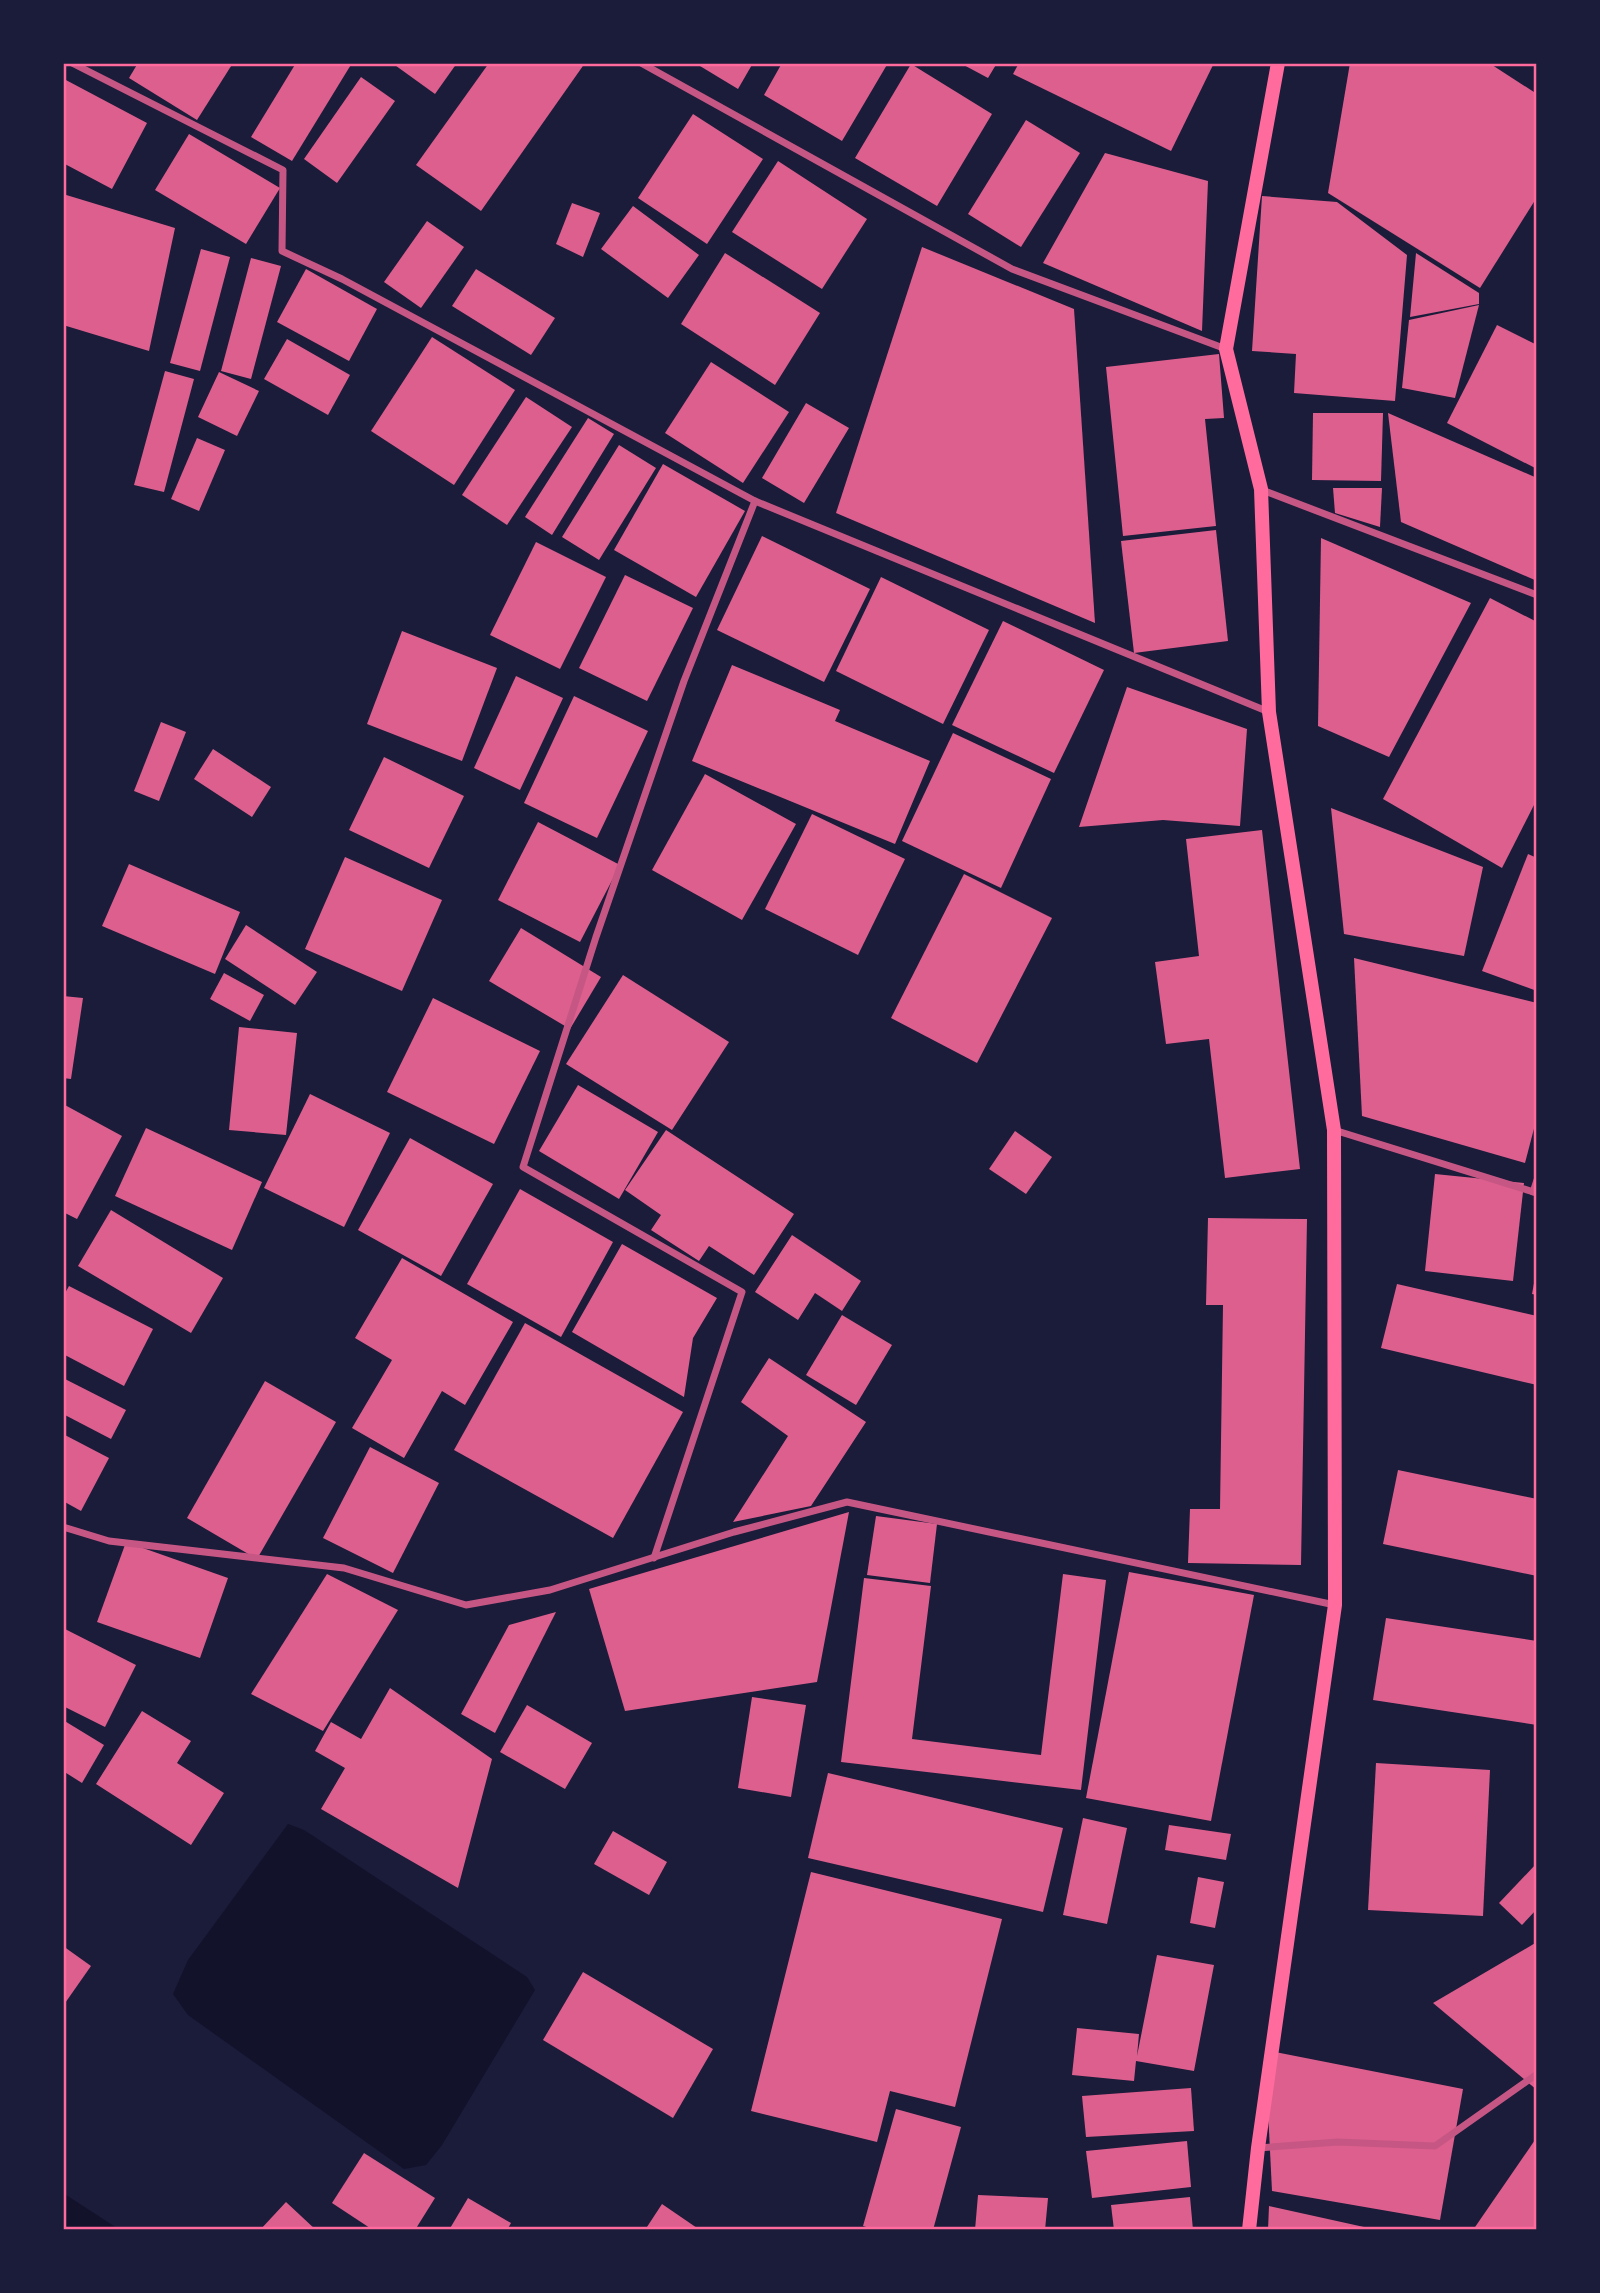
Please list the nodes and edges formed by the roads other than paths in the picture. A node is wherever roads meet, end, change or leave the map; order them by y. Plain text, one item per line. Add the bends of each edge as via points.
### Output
1 (72, 63) edge
2 (641, 63) edge
3 (1278, 63) edge
4 (1226, 349) junction
5 (1261, 489) junction
6 (755, 501) junction
7 (1537, 595) edge
8 (1269, 712) junction
9 (1335, 1130) junction
10 (1537, 1180) edge
11 (1535, 1193) edge
12 (63, 1527) edge
13 (654, 1558) junction
14 (1335, 1605) junction
15 (1537, 2074) edge
16 (1258, 2148) junction
17 (1249, 2230) edge

1 - 6 street via 283,170 282,251
2 - 4 street via 1012,269
3 - 4 main road
4 - 5 main road
5 - 7 street
5 - 8 main road
6 - 8 street
6 - 13 street via 684,681 523,1167 742,1292
8 - 9 main road
9 - 11 street
9 - 14 main road
10 - 11 street
12 - 13 street via 109,1541 344,1568 466,1605 551,1590
13 - 14 street via 847,1502
14 - 16 main road
15 - 16 street via 1435,2146 1338,2142
16 - 17 main road

